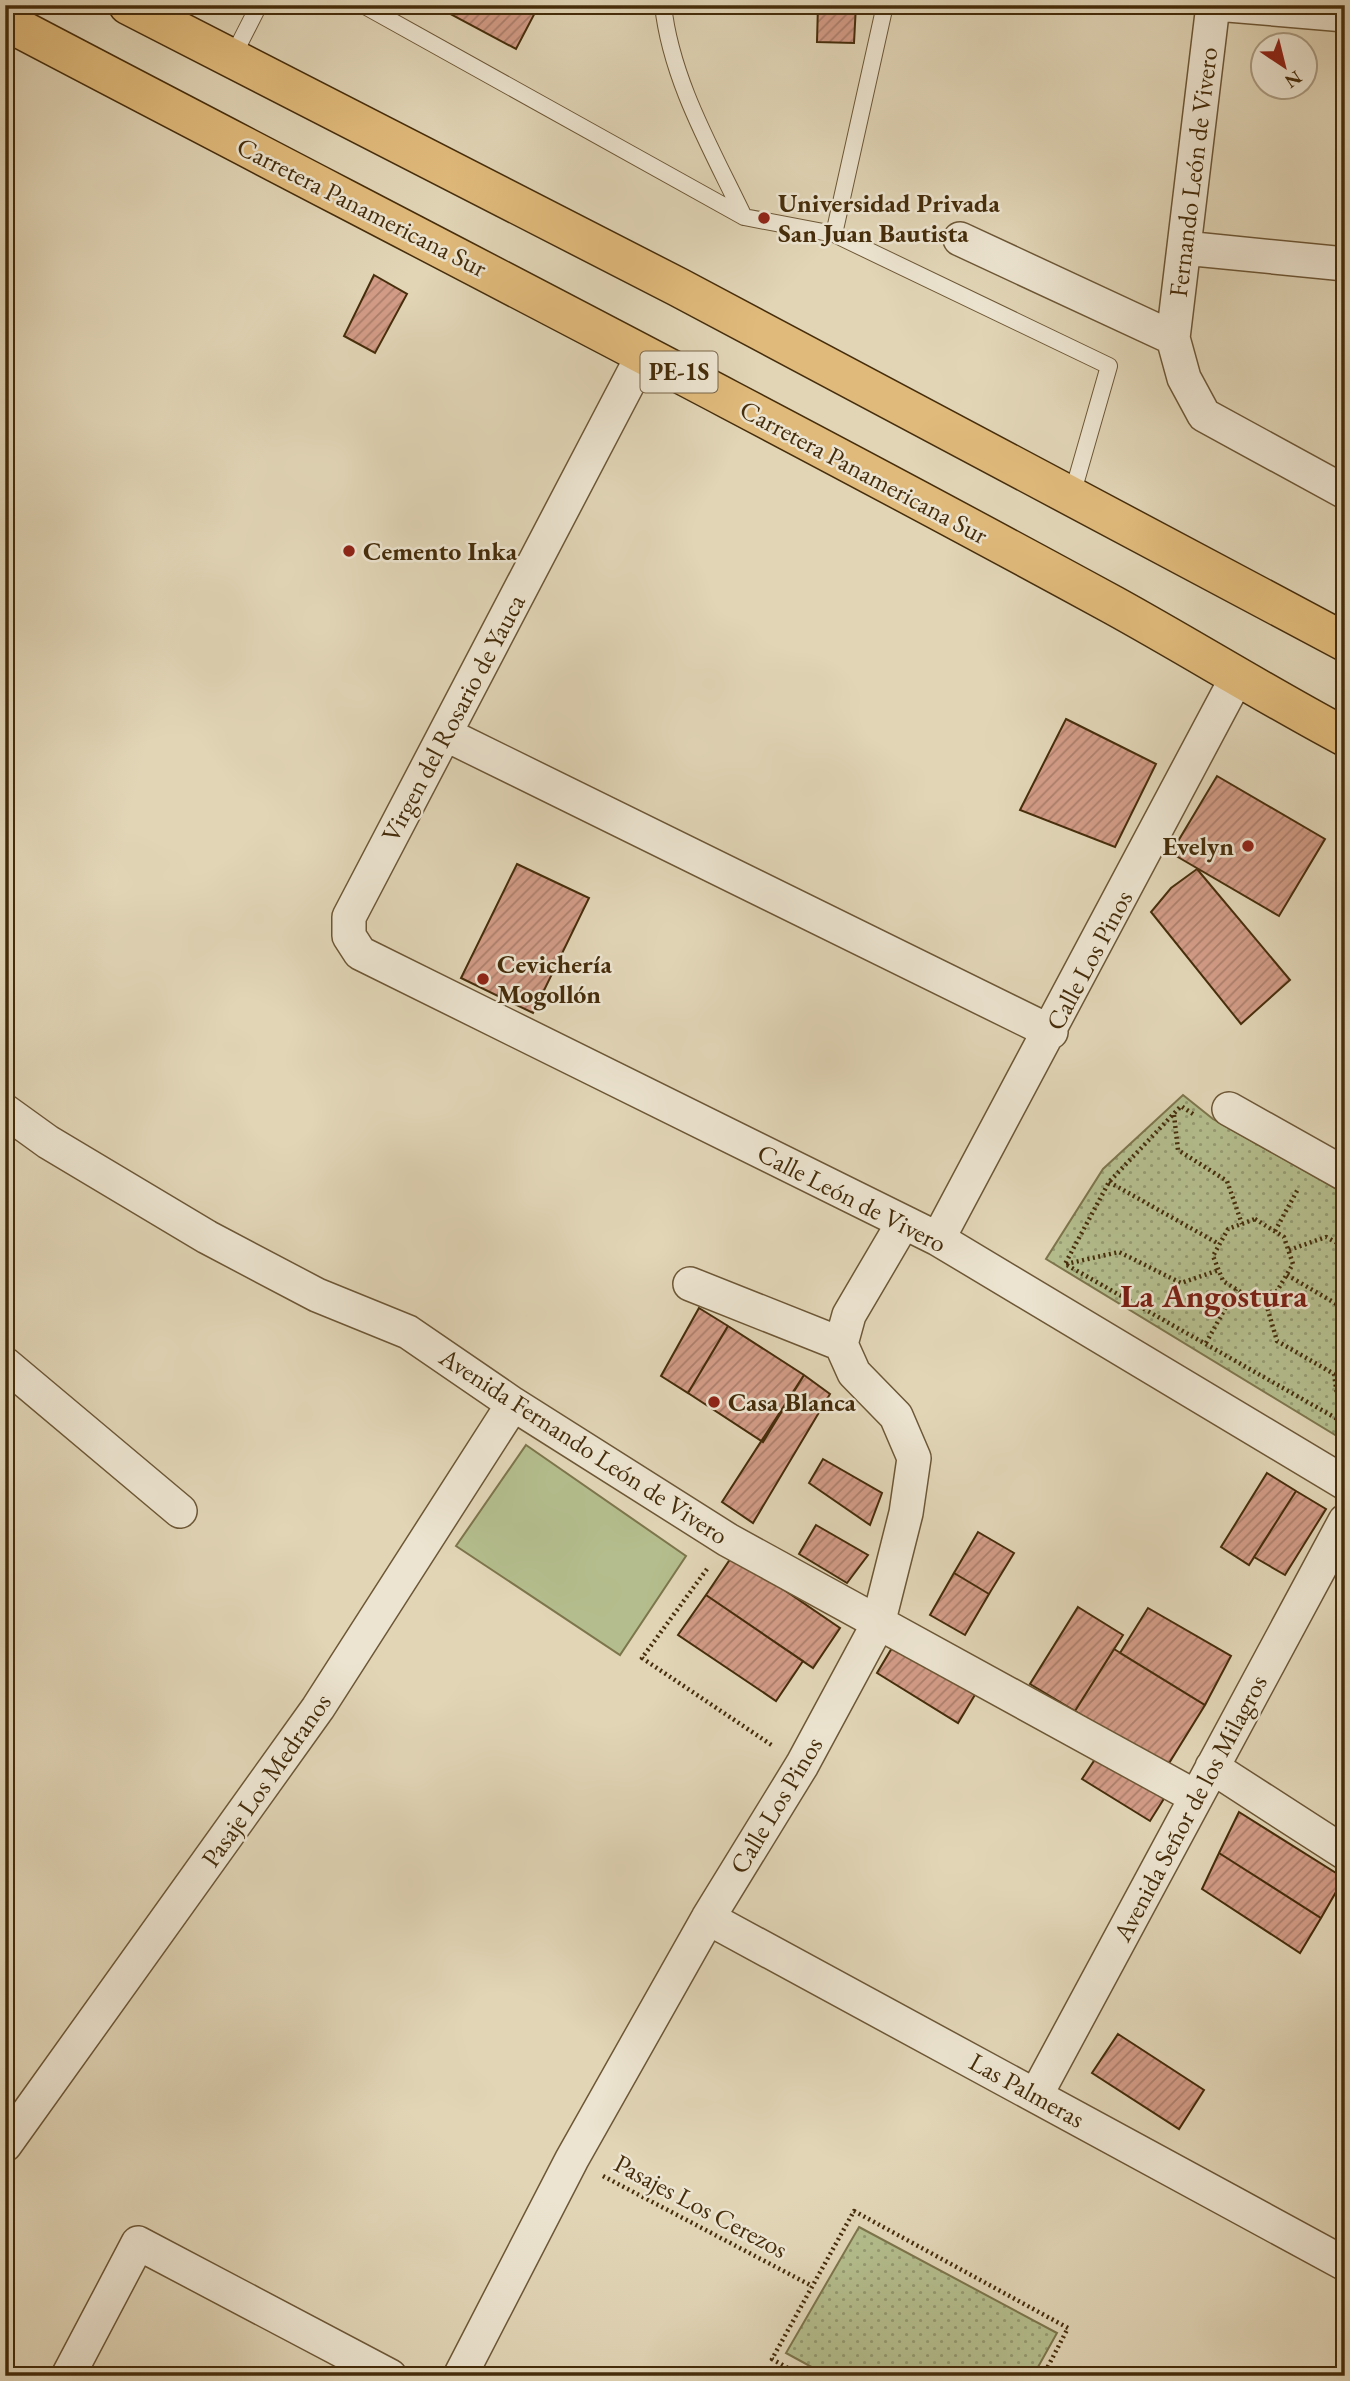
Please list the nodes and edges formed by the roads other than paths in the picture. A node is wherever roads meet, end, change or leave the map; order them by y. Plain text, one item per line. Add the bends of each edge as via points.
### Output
1 (128, 5) edge
2 (259, 5) edge
3 (363, 5) edge
4 (663, 5) edge
5 (885, 5) edge
6 (1213, 5) edge
7 (1228, 5) edge
8 (1345, 15) edge
9 (5, 21) edge
10 (231, 60) junction
11 (744, 217) junction
12 (834, 234) junction
13 (960, 239) dead end
14 (1184, 248) junction
15 (1345, 264) edge
16 (1174, 338) junction
17 (644, 353) junction
18 (1345, 492) edge
19 (1072, 495) junction
20 (1345, 642) edge
21 (1236, 678) junction
22 (444, 734) junction
23 (1345, 737) edge
24 (349, 936) joint
25 (1051, 1032) junction
26 (5, 1111) edge
27 (1216, 1114) road end
28 (1345, 1174) edge
29 (903, 1223) junction
30 (938, 1239) junction
31 (690, 1284) dead end
32 (841, 1344) junction
33 (5, 1364) edge
34 (513, 1404) junction
35 (1345, 1483) edge
36 (180, 1511) dead end
37 (1345, 1521) edge
38 (878, 1623) junction
39 (1212, 1767) junction
40 (1196, 1797) junction
41 (1345, 1853) edge
42 (708, 1918) junction
43 (1036, 2095) junction
44 (5, 2145) edge
45 (1345, 2264) edge
46 (68, 2376) edge
47 (390, 2376) edge
48 (460, 2376) edge

1 - 10 highway, PE-1S
2 - 10 lane
3 - 11 lane
4 - 11 lane via 667,41 691,104
5 - 12 lane
6 - 14 street, Fernando León de Vivero
7 - 8 street
9 - 17 highway, Carretera Panamericana Sur / PE-1S
10 - 19 highway, PE-1S
11 - 12 lane
12 - 19 lane via 1109,366
13 - 16 street
14 - 15 street
14 - 16 street, Fernando León de Vivero
16 - 18 street via 1184,378 1204,415
17 - 21 highway, Carretera Panamericana Sur / PE-1S via 1117,608
17 - 22 street, Virgen del Rosario de Yauca
19 - 20 highway, PE-1S
21 - 23 highway, Carretera Panamericana Sur / PE-1S
21 - 25 street, Calle Los Pinos
22 - 24 street, Virgen del Rosario de Yauca via 349,918
22 - 25 street
24 - 29 street, Calle León de Vivero via 360,953
25 - 30 street, Calle Los Pinos
26 - 34 street, Avenida Fernando León de Vivero via 48,1142 207,1237 317,1295 408,1332
27 - 28 street
29 - 30 street, Calle León de Vivero
29 - 32 street via 849,1315
30 - 35 street, Calle León de Vivero
31 - 32 street
32 - 38 street, Calle Los Pinos via 853,1373 896,1416 914,1458 906,1513
33 - 36 street
34 - 38 street, Avenida Fernando León de Vivero via 728,1540
34 - 44 street, Pasaje Los Medranos via 318,1708
37 - 39 street, Avenida Señor de los Milagros
38 - 40 street, Avenida Fernando León de Vivero
38 - 42 street, Calle Los Pinos via 802,1765
39 - 40 street, Avenida Señor de los Milagros
39 - 41 street
40 - 43 street, Avenida Señor de los Milagros
42 - 43 street, Las Palmeras
42 - 48 street, Calle Los Pinos via 572,2159
43 - 45 street, Las Palmeras
46 - 47 street via 138,2243

